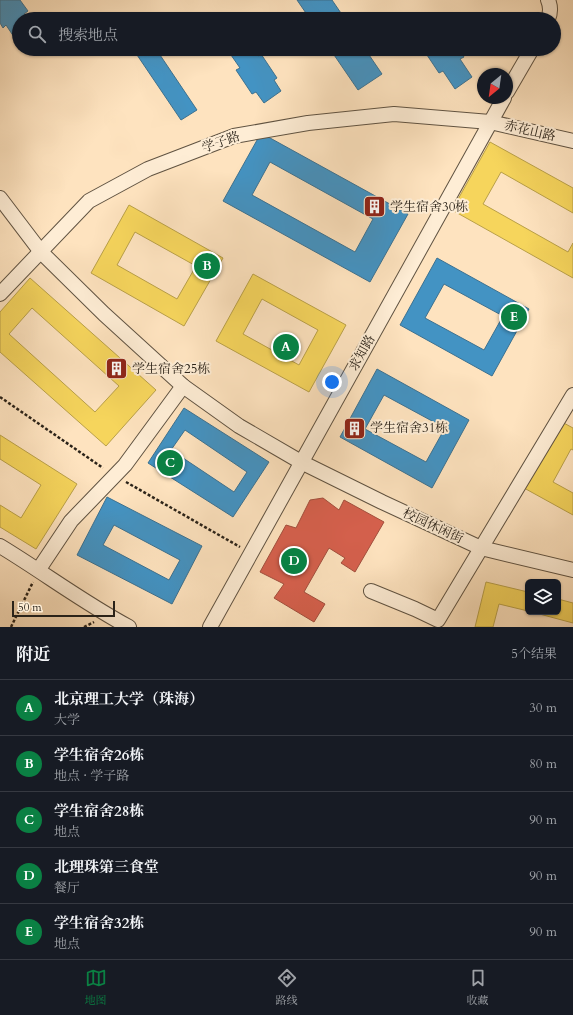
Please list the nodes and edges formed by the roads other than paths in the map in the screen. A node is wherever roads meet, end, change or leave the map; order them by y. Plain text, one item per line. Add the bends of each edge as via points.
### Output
1 (548, 0) edge
2 (550, 12) edge
3 (528, 56) edge
4 (513, 82) edge
5 (500, 104) edge
6 (490, 122) junction
7 (573, 141) edge
8 (0, 198) edge
9 (41, 252) junction
10 (0, 294) edge
11 (183, 386) junction
12 (571, 402) edge
13 (301, 462) junction
14 (0, 546) edge
15 (481, 548) junction
16 (39, 569) junction
17 (573, 570) edge
18 (371, 591) dead end
19 (436, 624) edge
20 (129, 627) edge
21 (210, 627) edge

1 - 2 street
3 - 4 street
5 - 6 street, 赤花山路
6 - 7 street, 赤花山路
6 - 9 street, 学子路 via 394,114 308,123 234,136 148,170 89,202
6 - 13 street, 求知路
8 - 9 street, 校园休闲街
9 - 10 street, 学子路
9 - 11 street, 校园休闲街
11 - 13 street, 校园休闲街 via 239,426
11 - 16 street via 126,465 71,521
12 - 15 street
13 - 15 street, 校园休闲街
13 - 21 street, 求知路
14 - 16 street
15 - 17 street, 校园休闲街
15 - 19 street
16 - 20 street via 106,615
18 - 19 street via 415,609

